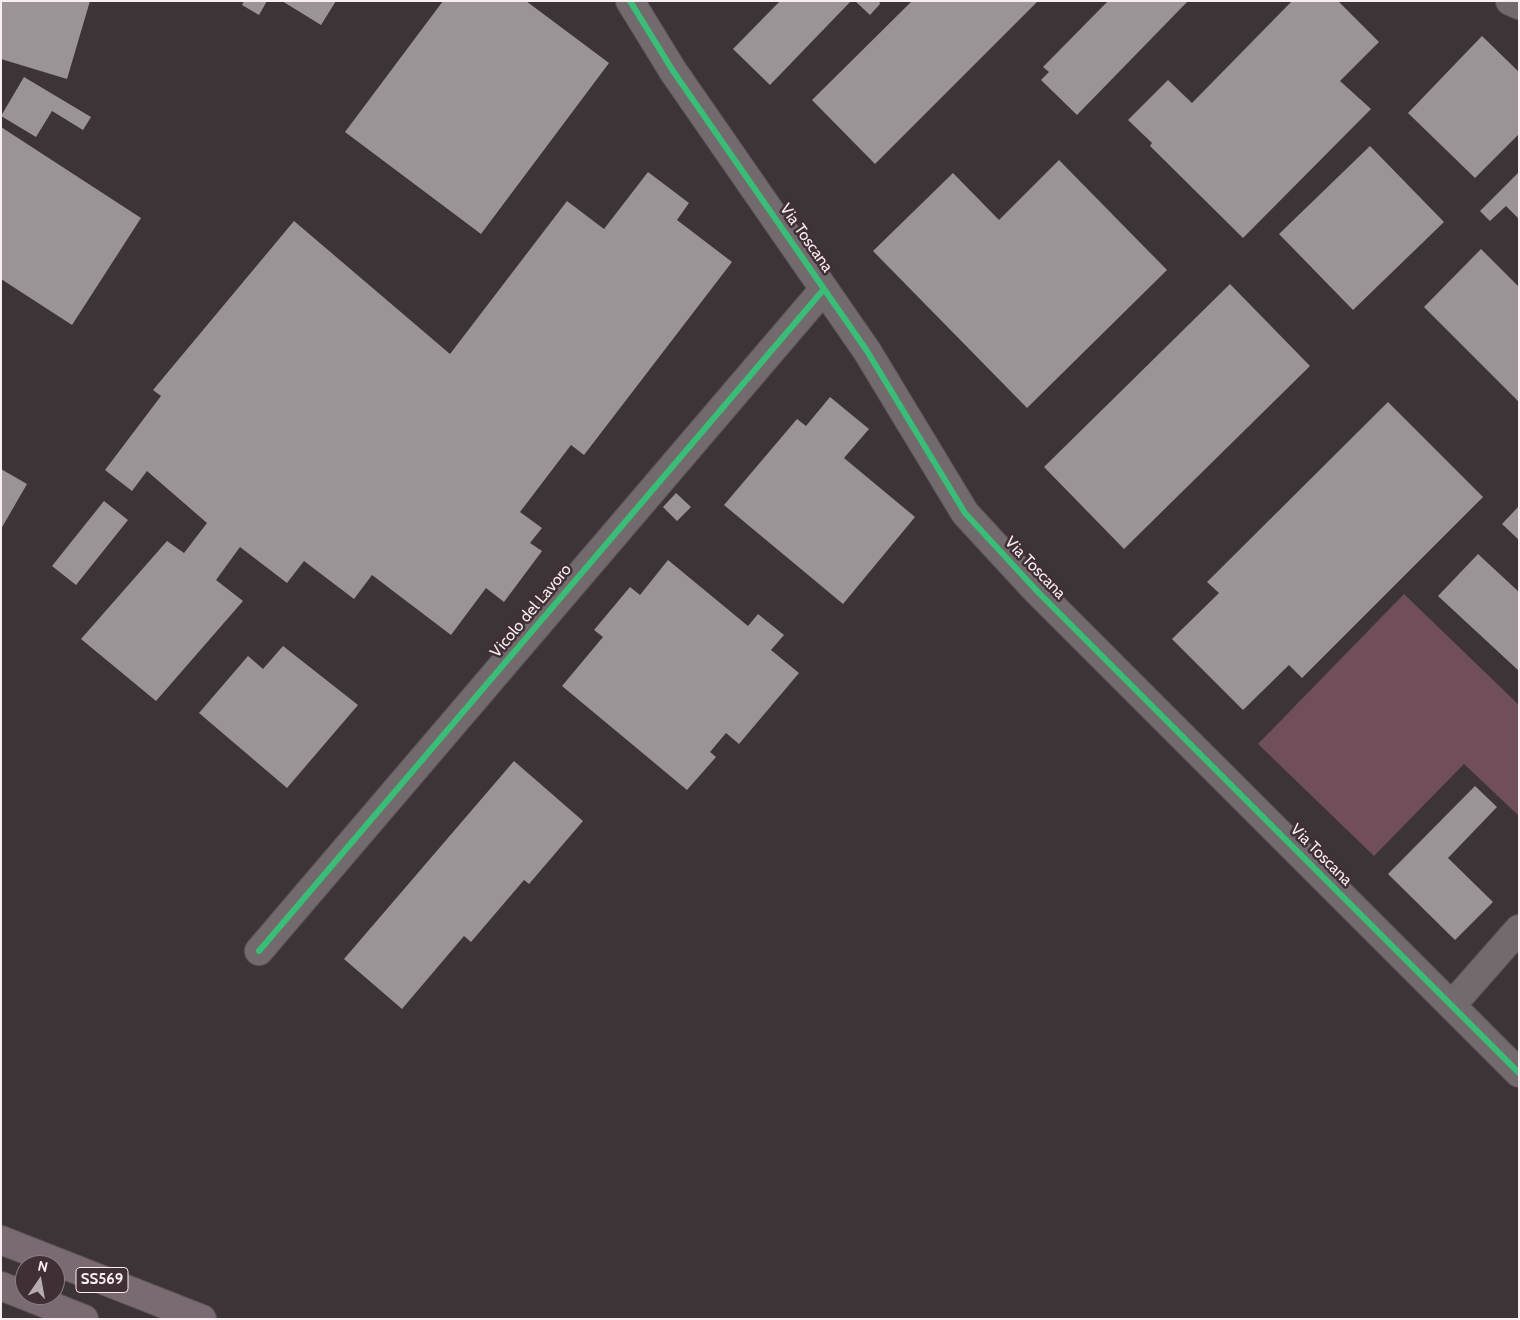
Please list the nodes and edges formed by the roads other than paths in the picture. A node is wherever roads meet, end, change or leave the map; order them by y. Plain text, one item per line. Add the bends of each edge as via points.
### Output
1 (630, 1) edge
2 (1510, 1) edge
3 (1519, 5) edge
4 (824, 289) junction
5 (1519, 929) edge
6 (259, 951) dead end
7 (1452, 1005) junction
8 (1519, 1074) edge
9 (1, 1240) edge
10 (1, 1286) edge
11 (84, 1319) edge
12 (202, 1319) edge

1 - 4 street, Via Toscana via 674,71
2 - 3 street
4 - 6 street, Vicolo del Lavoro
4 - 7 street, Via Toscana via 867,351 965,513 1037,591
5 - 7 street
7 - 8 street, Via Toscana
9 - 12 highway, SS569
10 - 11 highway, SS569

